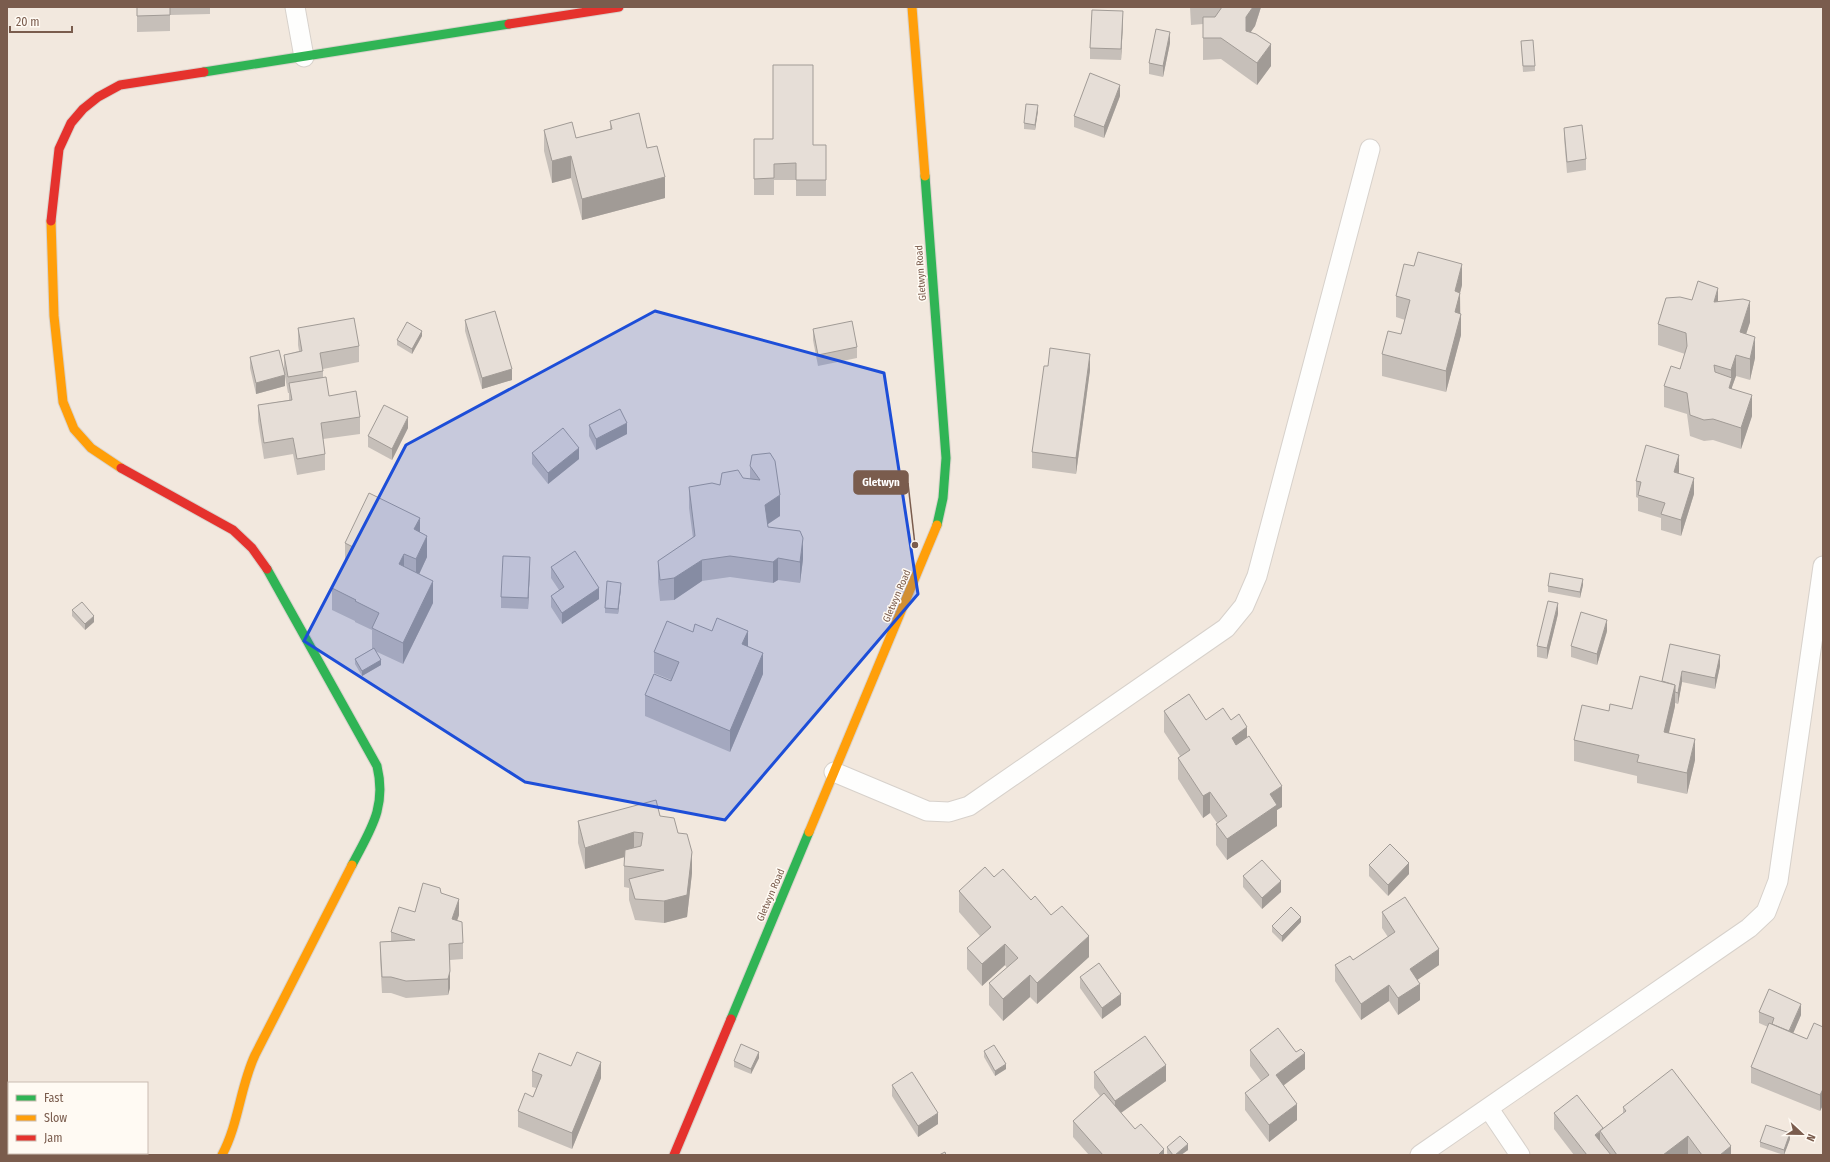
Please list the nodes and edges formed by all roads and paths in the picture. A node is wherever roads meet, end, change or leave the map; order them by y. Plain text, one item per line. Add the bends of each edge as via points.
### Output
1 (295, 7) edge
2 (619, 7) edge
3 (912, 7) edge
4 (304, 57) junction
5 (1370, 149) dead end
6 (1823, 566) edge
7 (834, 772) junction
8 (1489, 1109) junction
9 (222, 1155) edge
10 (674, 1155) edge
11 (1420, 1155) edge
12 (1520, 1155) edge

1 - 4 street
2 - 4 street
3 - 7 street, Gletwyn Road via 945,450 945,493 934,536
4 - 9 street via 120,85 98,97 71,123 59,149 51,221 54,316 63,402 74,429 90,448 109,461 233,530 252,548 268,571 377,766 382,783 382,797 375,820 255,1055 237,1118
5 - 7 street via 1257,576 1244,606 1226,628 969,806 948,812 927,811
6 - 8 street via 1778,881 1766,912 1749,928
7 - 10 street, Gletwyn Road
8 - 11 street
8 - 12 street

